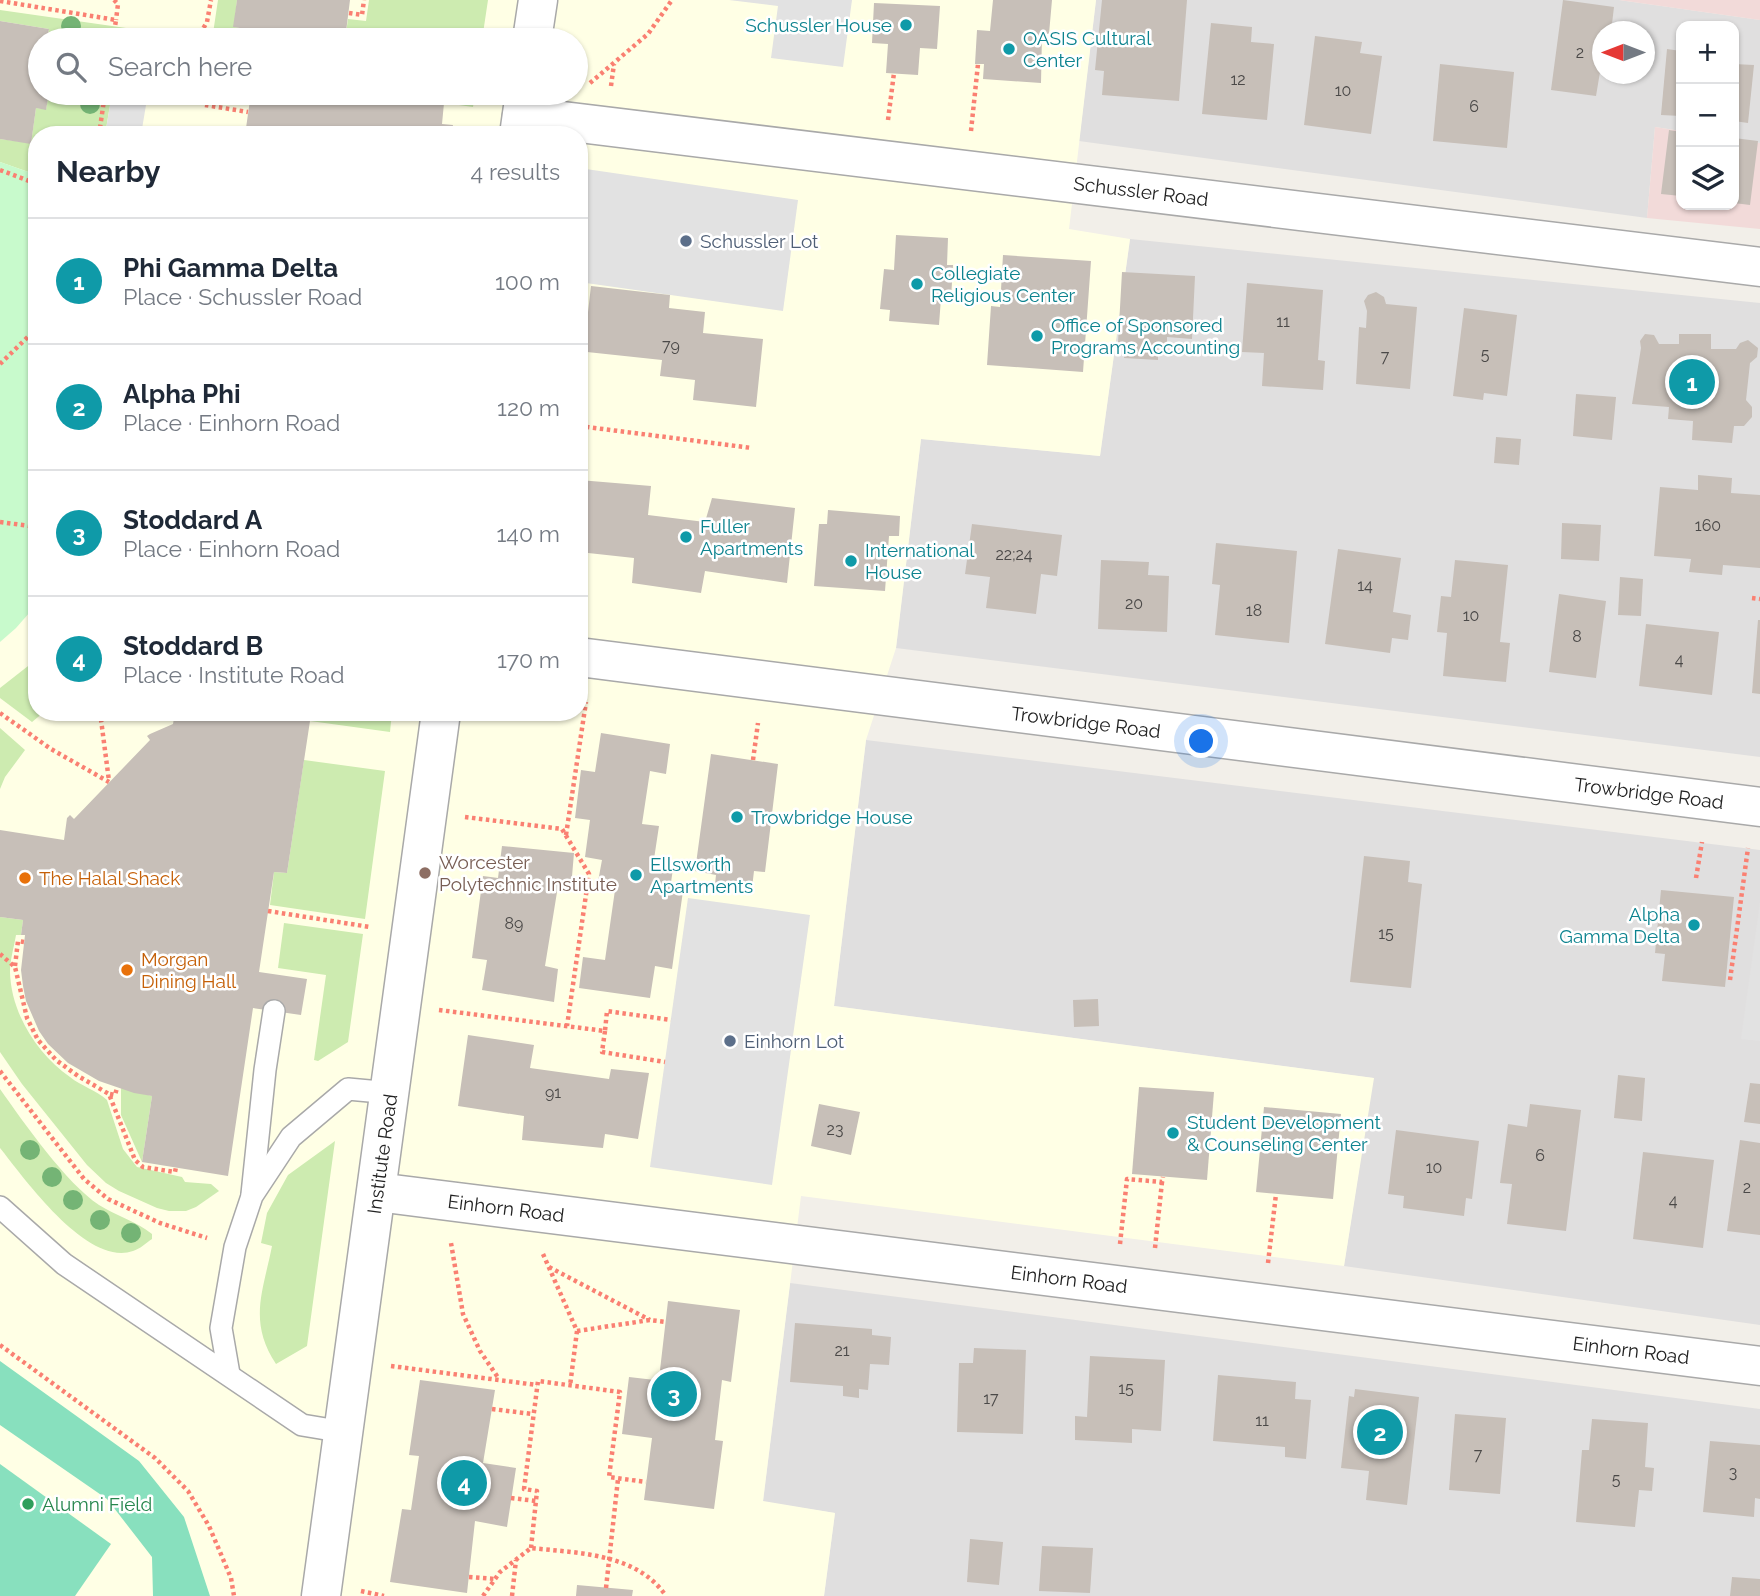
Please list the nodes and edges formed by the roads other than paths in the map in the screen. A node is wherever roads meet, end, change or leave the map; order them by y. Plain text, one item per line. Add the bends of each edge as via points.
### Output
1 (538, 0) edge
2 (534, 28) edge
3 (522, 114) edge
4 (1760, 267) edge
5 (588, 658) edge
6 (440, 721) edge
7 (1760, 807) edge
8 (274, 1011) dead end
9 (391, 1093) junction
10 (377, 1192) junction
11 (252, 1196) junction
12 (0, 1207) edge
13 (1760, 1366) edge
14 (229, 1374) junction
15 (344, 1432) junction
16 (321, 1596) edge

1 - 2 street
3 - 4 street, Schussler Road
5 - 7 street, Trowbridge Road
6 - 9 street, Institute Road
8 - 11 lane
9 - 10 street, Institute Road
9 - 11 lane via 348,1088 291,1137
10 - 13 street, Einhorn Road
10 - 15 street, Institute Road
11 - 14 lane via 235,1247 221,1328
12 - 14 lane via 64,1264
14 - 15 lane via 302,1425
15 - 16 street, Institute Road

